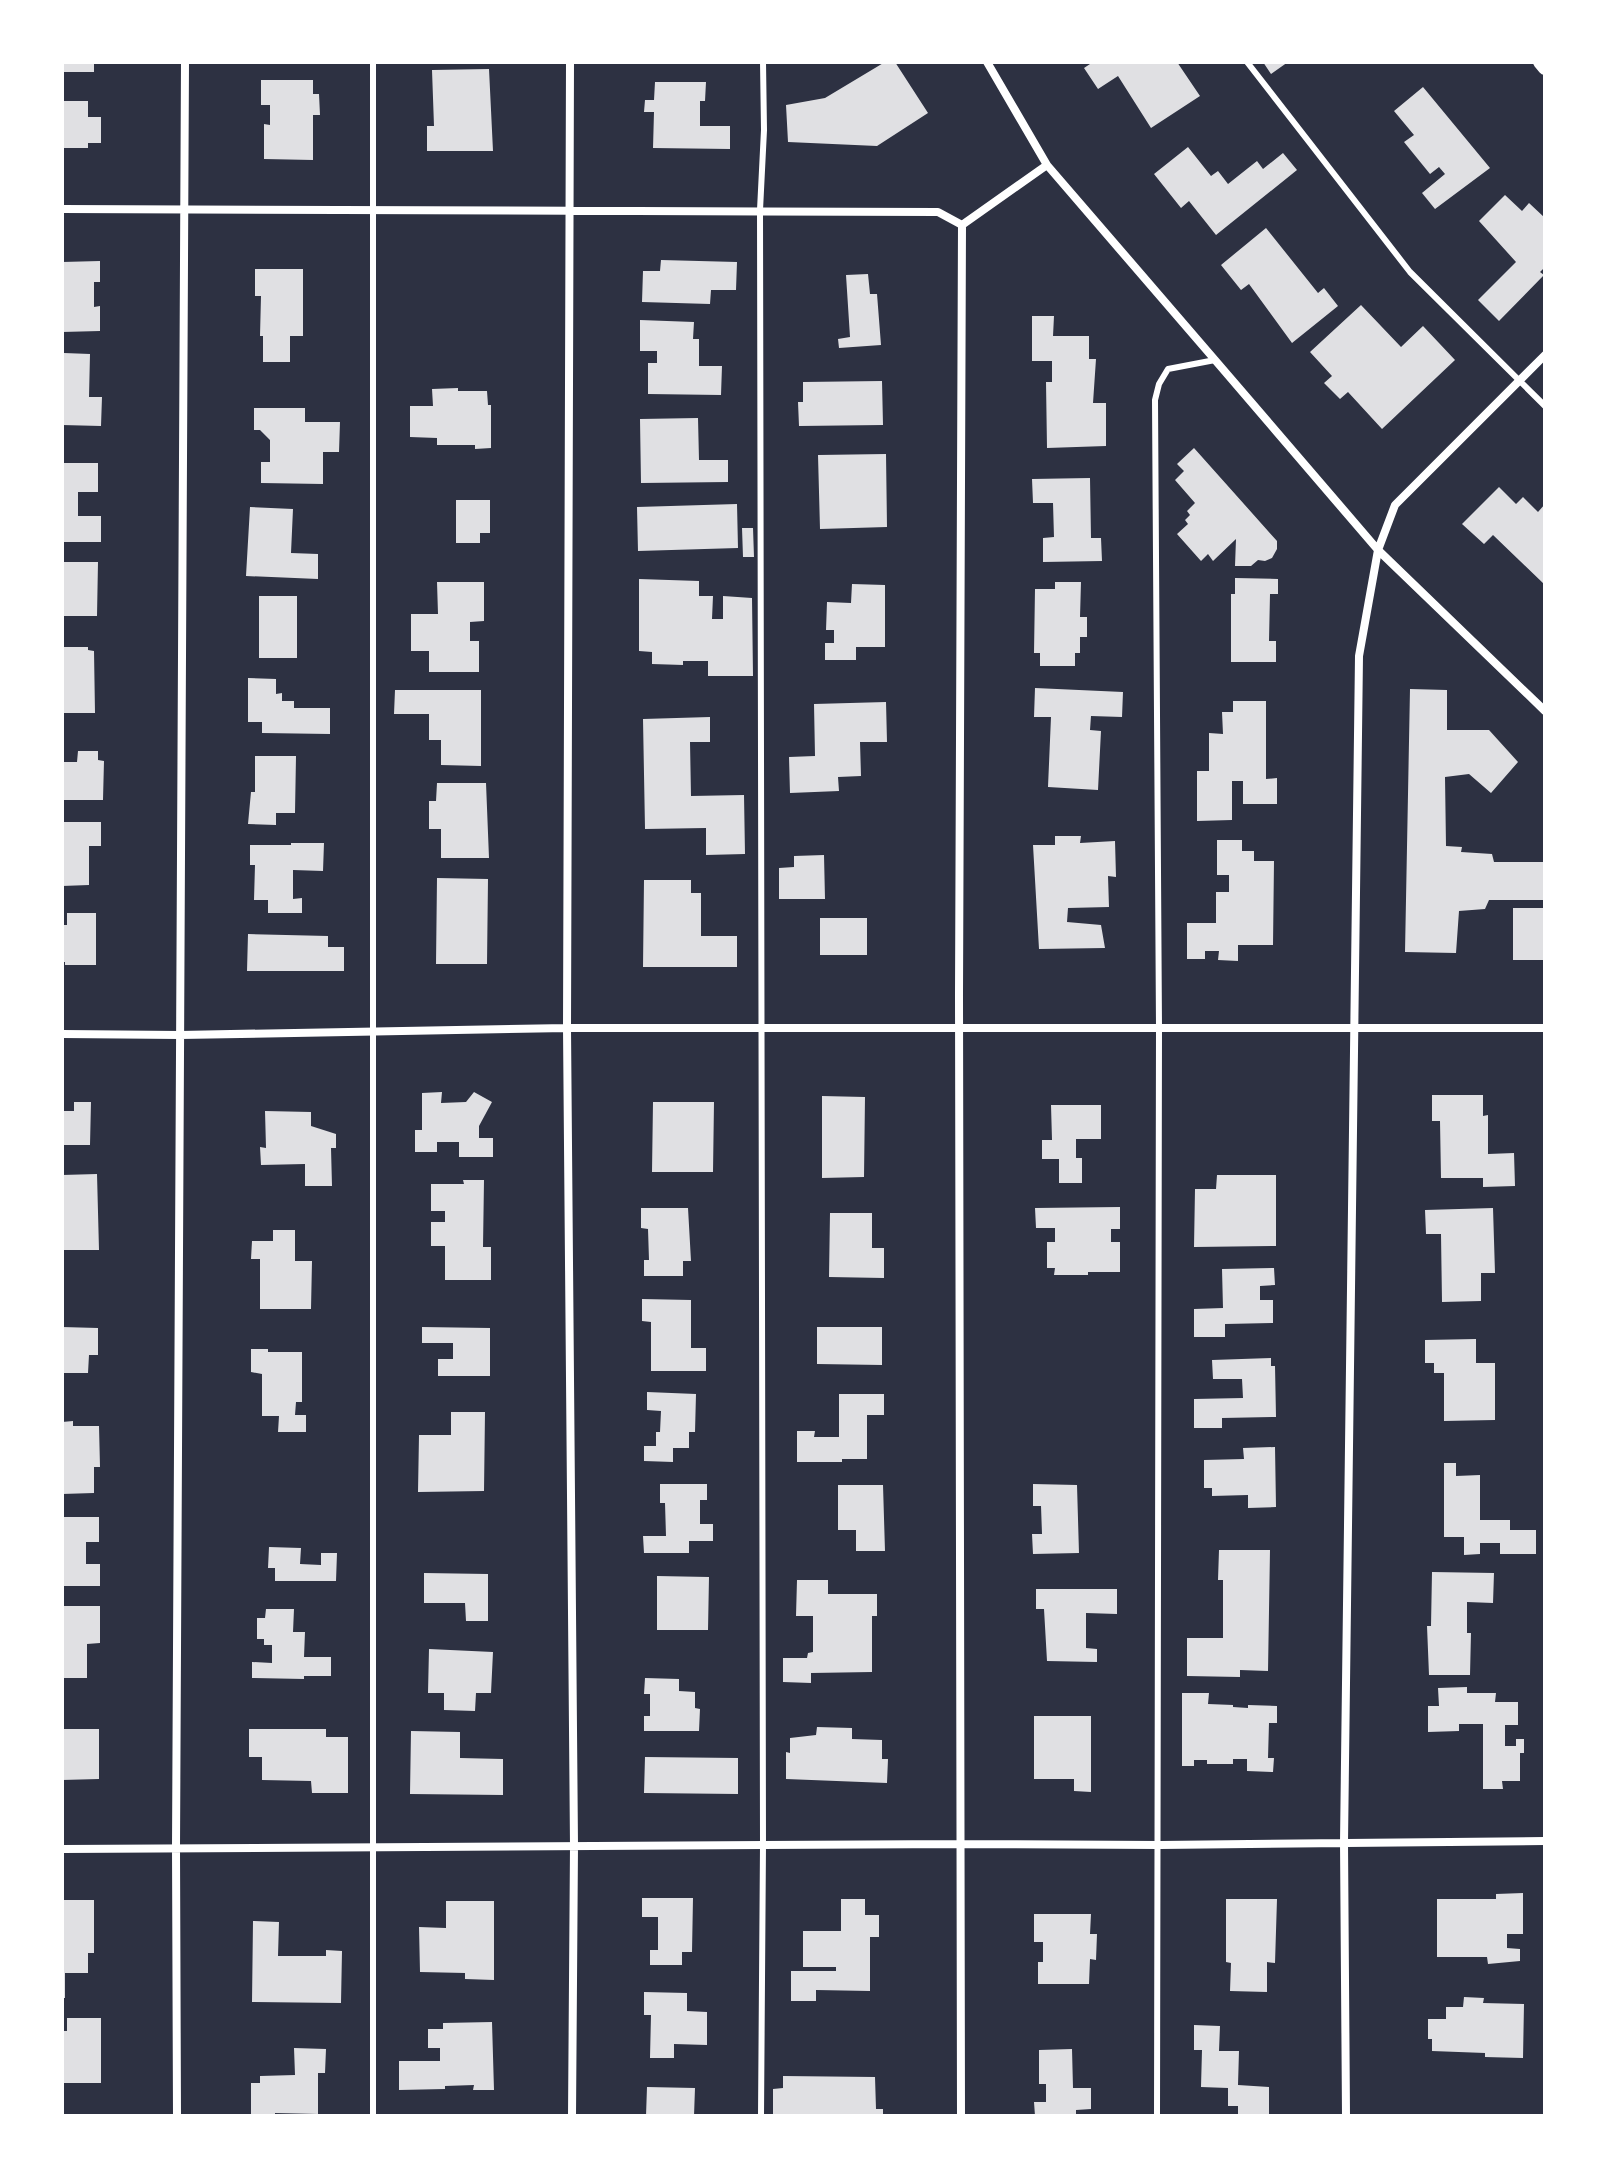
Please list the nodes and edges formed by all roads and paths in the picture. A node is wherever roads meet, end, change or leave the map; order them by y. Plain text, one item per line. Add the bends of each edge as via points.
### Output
1 (185, 62) edge
2 (373, 62) edge
3 (570, 62) edge
4 (763, 62) edge
5 (987, 62) edge
6 (1247, 62) edge
7 (1540, 62) edge
8 (1545, 68) edge
9 (1047, 165) junction
10 (62, 209) edge
11 (186, 209) junction
12 (373, 209) junction
13 (570, 209) junction
14 (760, 210) junction
15 (962, 225) junction
16 (1545, 355) edge
17 (1215, 360) junction
18 (1520, 380) junction
19 (1545, 406) edge
20 (1378, 550) junction
21 (1545, 711) edge
22 (567, 1028) junction
23 (762, 1028) junction
24 (1159, 1028) junction
25 (1353, 1028) junction
26 (1545, 1028) edge
27 (960, 1029) junction
28 (374, 1032) junction
29 (62, 1034) edge
30 (180, 1035) junction
31 (1545, 1841) edge
32 (1344, 1842) junction
33 (963, 1844) junction
34 (763, 1845) junction
35 (1160, 1845) junction
36 (574, 1846) junction
37 (375, 1847) junction
38 (176, 1848) junction
39 (62, 1849) edge
40 (177, 2116) edge
41 (373, 2116) edge
42 (572, 2116) edge
43 (761, 2116) edge
44 (961, 2116) edge
45 (1157, 2116) edge
46 (1346, 2116) edge

1 - 11 street
2 - 12 lane
3 - 13 street
4 - 14 lane
5 - 9 street
6 - 18 lane via 1410,272
7 - 8 street
9 - 15 street
9 - 17 street
10 - 11 street
11 - 12 street
11 - 30 street
12 - 13 street
12 - 28 lane
13 - 14 street
13 - 22 street
14 - 15 street via 938,212
14 - 23 lane
15 - 27 street
16 - 18 street
17 - 20 street
17 - 24 lane via 1168,369 1155,400
18 - 19 lane
18 - 20 street via 1395,505
20 - 21 street
20 - 25 street via 1359,656
22 - 23 street
22 - 28 street
22 - 36 street
23 - 27 street
23 - 34 lane
24 - 25 street
24 - 27 street
24 - 35 lane
25 - 26 street
25 - 32 street
27 - 33 street
28 - 30 street
28 - 37 lane
29 - 30 street
30 - 38 street
31 - 32 street
32 - 35 street
32 - 46 street
33 - 34 street
33 - 35 street
33 - 44 street
34 - 36 street
34 - 43 lane
35 - 45 lane
36 - 37 street
36 - 42 street
37 - 38 street
37 - 41 lane
38 - 39 street
38 - 40 street

